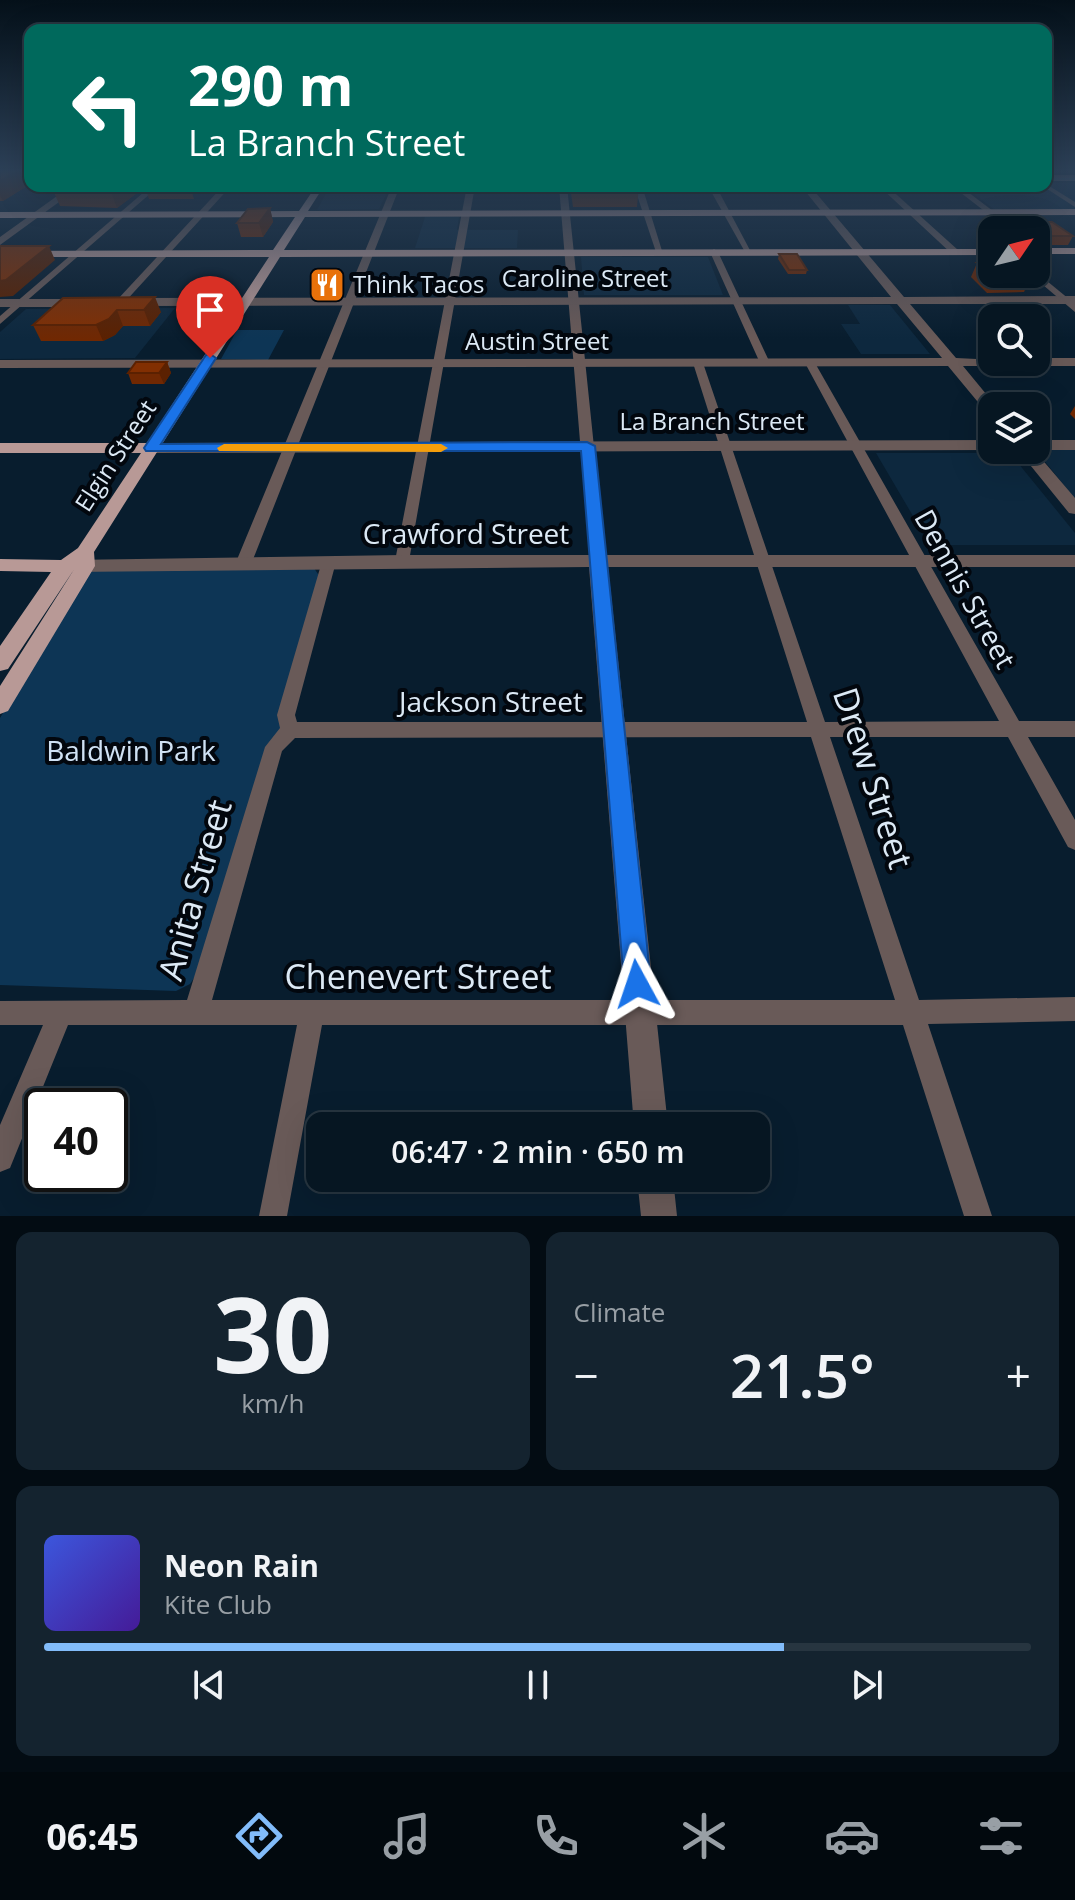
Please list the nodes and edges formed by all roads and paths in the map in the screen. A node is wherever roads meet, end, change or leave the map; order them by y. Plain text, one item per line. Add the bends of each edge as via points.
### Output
1 (23, 226) edge
2 (109, 226) edge
3 (191, 226) edge
4 (294, 226) edge
5 (379, 226) edge
6 (463, 226) edge
7 (566, 226) edge
8 (652, 226) edge
9 (734, 226) edge
10 (838, 226) edge
11 (926, 226) edge
12 (0, 242) edge
13 (1050, 250) edge
14 (1075, 251) edge
15 (660, 252) junction
16 (714, 252) junction
17 (749, 252) junction
18 (860, 252) junction
19 (955, 252) junction
20 (978, 252) edge
21 (276, 253) junction
22 (369, 253) junction
23 (569, 253) junction
24 (0, 254) edge
25 (76, 254) junction
26 (165, 254) junction
27 (458, 254) junction
28 (1050, 286) edge
29 (900, 300) junction
30 (1070, 300) edge
31 (574, 301) junction
32 (737, 301) junction
33 (120, 302) junction
34 (245, 302) junction
35 (350, 302) junction
36 (449, 302) junction
37 (0, 303) edge
38 (21, 303) junction
39 (1075, 309) edge
40 (0, 321) edge
41 (207, 363) junction
42 (698, 363) junction
43 (765, 363) junction
44 (810, 363) junction
45 (953, 363) junction
46 (1075, 363) edge
47 (0, 364) edge
48 (323, 364) junction
49 (438, 364) junction
50 (580, 364) junction
51 (978, 393) edge
52 (854, 445) junction
53 (978, 445) edge
54 (1050, 445) edge
55 (1075, 445) edge
56 (587, 446) junction
57 (724, 447) junction
58 (0, 448) edge
59 (151, 448) junction
60 (290, 448) junction
61 (422, 448) junction
62 (1038, 464) edge
63 (1075, 509) edge
64 (79, 561) junction
65 (402, 561) junction
66 (763, 561) junction
67 (919, 561) junction
68 (1075, 561) edge
69 (244, 562) junction
70 (328, 562) junction
71 (598, 563) junction
72 (0, 565) edge
73 (0, 663) edge
74 (0, 705) edge
75 (1014, 729) junction
76 (1075, 729) edge
77 (290, 730) junction
78 (614, 730) junction
79 (820, 730) junction
80 (1075, 840) edge
81 (1075, 1009) edge
82 (312, 1011) junction
83 (61, 1012) junction
84 (196, 1012) junction
85 (640, 1012) junction
86 (0, 1013) edge
87 (912, 1014) junction
88 (650, 1112) edge
89 (0, 1158) edge
90 (656, 1192) edge
91 (273, 1216) edge
92 (659, 1216) edge
93 (978, 1216) edge

1 - 12 street
2 - 25 street
3 - 26 street
4 - 21 main road, Elgin Street
5 - 22 street
6 - 27 street
7 - 23 street
8 - 15 street
9 - 17 street
10 - 18 street
11 - 19 street
13 - 14 main road
15 - 16 main road
15 - 23 main road
16 - 17 main road
16 - 32 street
17 - 18 main road
18 - 19 main road
18 - 29 street
19 - 20 main road
21 - 22 main road
21 - 26 main road
21 - 34 main road, Elgin Street
22 - 27 main road
22 - 35 street
23 - 27 main road
23 - 31 street
24 - 25 main road
25 - 26 main road
25 - 38 street
26 - 33 street
27 - 36 street
28 - 30 street
29 - 30 street, Caroline Street
29 - 32 street, Caroline Street
29 - 45 street
30 - 39 street
31 - 32 street, Caroline Street
31 - 36 street, Caroline Street
31 - 50 street
32 - 43 street
33 - 34 street, Caroline Street
33 - 38 street, Caroline Street
34 - 35 street, Caroline Street
34 - 41 main road, Elgin Street
35 - 36 street, Caroline Street
35 - 48 street
36 - 49 street
37 - 38 street, Caroline Street
38 - 40 street
41 - 47 street, Austin Street
41 - 48 street, Austin Street
41 - 59 main road, Elgin Street
42 - 43 street, Austin Street
42 - 50 street, Austin Street
42 - 57 street, Drew Street
43 - 44 street, Austin Street
44 - 45 street, Austin Street
44 - 52 street, Dennis Street
45 - 46 street, Austin Street
45 - 51 street
48 - 49 street, Austin Street
48 - 60 street
49 - 50 street, Austin Street
49 - 61 street
50 - 56 street
52 - 53 street, La Branch Street
52 - 57 street, La Branch Street
52 - 67 street, Dennis Street
54 - 55 street
56 - 57 street, La Branch Street
56 - 61 street, La Branch Street
56 - 71 street
57 - 66 street, Drew Street
58 - 59 main road, La Branch Street
59 - 60 street, La Branch Street
59 - 64 main road, Elgin Street
60 - 61 street, La Branch Street
60 - 69 street
61 - 65 street
62 - 63 street
64 - 69 street, Crawford Street
64 - 72 main road, Crawford Street
64 - 73 main road, Elgin Street
64 - 74 main road, Elgin Street
65 - 70 street, Crawford Street
65 - 71 street, Crawford Street
66 - 67 street, Crawford Street
66 - 71 street, Crawford Street
66 - 79 street, Drew Street
67 - 68 street, Crawford Street
67 - 75 street, Dennis Street
69 - 70 street, Crawford Street
70 - 77 street, Anita Street via 286,715
71 - 78 street
75 - 76 street, Jackson Street
75 - 79 street, Jackson Street
75 - 80 street, Dennis Street
77 - 78 street, Jackson Street
77 - 84 street, Anita Street via 274,747
78 - 79 street, Jackson Street
78 - 85 street
79 - 87 street, Drew Street
81 - 87 street, Chenevert Street
82 - 84 street, Chenevert Street
82 - 85 street, Chenevert Street
82 - 91 street
83 - 84 street, Chenevert Street
83 - 86 street, Chenevert Street
83 - 89 street
85 - 87 street, Chenevert Street
85 - 88 street
87 - 93 street, Drew Street
90 - 92 street

